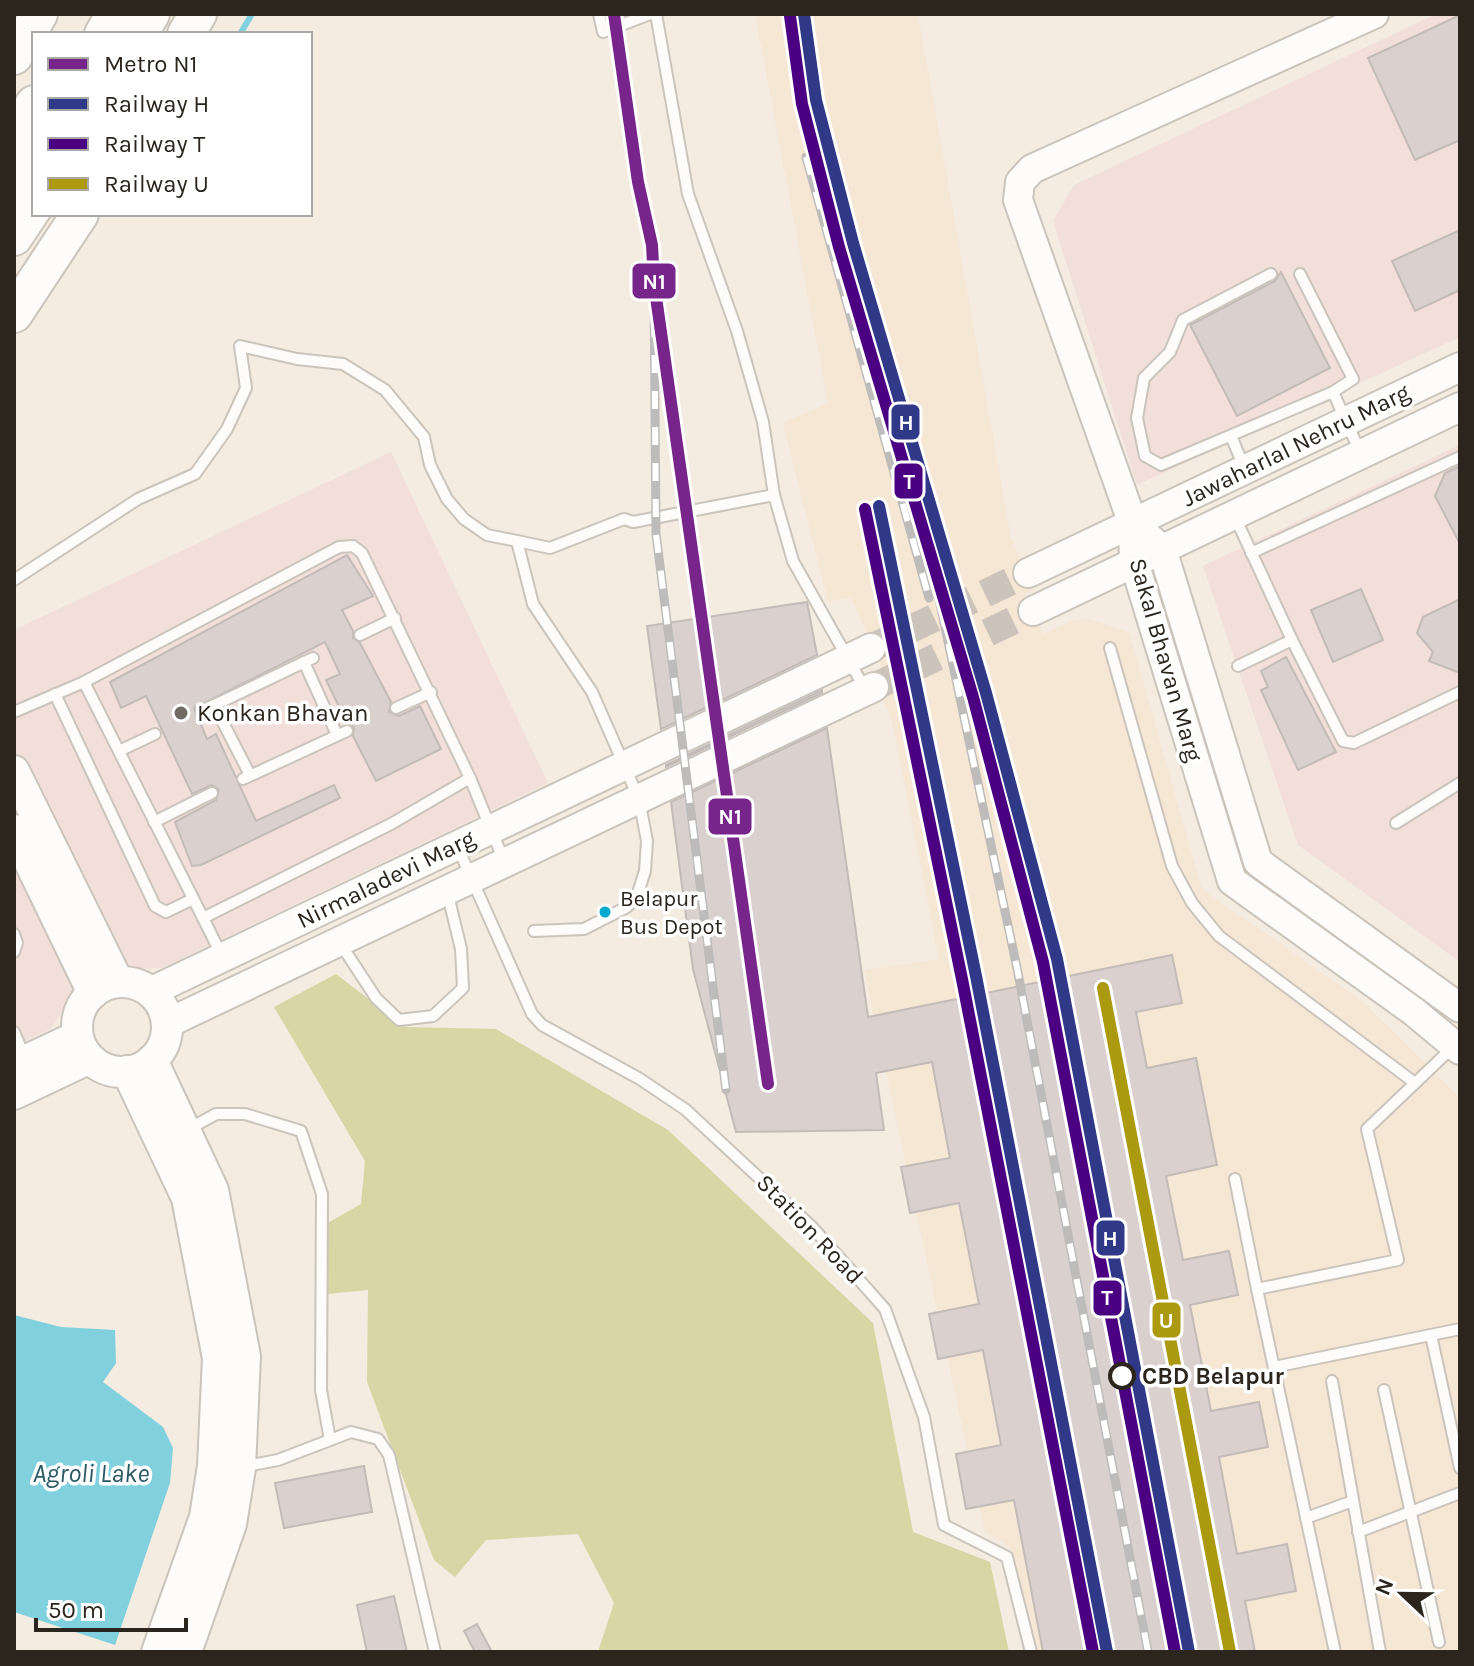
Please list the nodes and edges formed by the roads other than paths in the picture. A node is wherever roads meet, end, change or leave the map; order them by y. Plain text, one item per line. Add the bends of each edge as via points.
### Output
1 (39, 14) edge
2 (87, 14) edge
3 (115, 14) edge
4 (151, 14) edge
5 (198, 14) edge
6 (599, 14) edge
7 (650, 14) edge
8 (656, 14) edge
9 (1374, 14) edge
10 (76, 32) edge
11 (104, 32) edge
12 (140, 32) edge
13 (187, 32) edge
14 (14, 56) edge
15 (32, 107) edge
16 (14, 138) edge
17 (32, 154) edge
18 (14, 185) edge
19 (32, 210) edge
20 (79, 216) edge
21 (14, 237) edge
22 (1271, 274) dead end
23 (1300, 274) dead end
24 (14, 314) edge
25 (1460, 367) edge
26 (1333, 392) junction
27 (1460, 407) edge
28 (1345, 422) junction
29 (1231, 436) junction
30 (1361, 454) junction
31 (1460, 457) edge
32 (1245, 469) junction
33 (774, 495) junction
34 (1234, 515) junction
35 (1133, 524) junction
36 (517, 541) junction
37 (1162, 549) junction
38 (1251, 553) junction
39 (1134, 562) junction
40 (1028, 573) tunnel mouth
41 (14, 580) edge
42 (1033, 611) tunnel mouth
43 (395, 618) junction
44 (360, 635) dead end
45 (1292, 640) junction
46 (1110, 648) dead end
47 (860, 653) junction
48 (1238, 666) dead end
49 (84, 682) junction
50 (870, 688) joint
51 (431, 692) junction
52 (1460, 692) edge
53 (55, 694) junction
54 (396, 708) dead end
55 (14, 712) edge
56 (155, 734) dead end
57 (119, 751) junction
58 (622, 767) junction
59 (14, 771) edge
60 (246, 777) joint
61 (470, 778) junction
62 (1460, 783) edge
63 (212, 793) dead end
64 (639, 799) junction
65 (154, 822) junction
66 (1396, 823) dead end
67 (492, 828) junction
68 (14, 830) edge
69 (456, 845) junction
70 (504, 863) junction
71 (459, 884) junction
72 (193, 899) junction
73 (203, 918) junction
74 (534, 931) dead end
75 (14, 934) edge
76 (339, 941) junction
77 (14, 952) edge
78 (223, 957) junction
79 (105, 987) junction
80 (150, 992) junction
81 (1460, 1008) edge
82 (166, 1024) junction
83 (14, 1032) edge
84 (1459, 1041) edge
85 (84, 1047) junction
86 (20, 1062) edge
87 (140, 1065) junction
88 (1415, 1083) junction
89 (14, 1095) edge
90 (185, 1131) junction
91 (1235, 1179) dead end
92 (1257, 1289) junction
93 (1460, 1329) edge
94 (1431, 1335) junction
95 (1274, 1367) junction
96 (1332, 1381) dead end
97 (1384, 1390) dead end
98 (330, 1440) junction
99 (240, 1468) junction
100 (1460, 1468) edge
101 (1460, 1493) edge
102 (1353, 1501) junction
103 (1411, 1512) junction
104 (1306, 1518) junction
105 (1358, 1532) junction
106 (1439, 1642) dead end
107 (157, 1652) edge
108 (186, 1652) edge
109 (435, 1652) edge
110 (1031, 1652) edge
111 (1335, 1652) edge
112 (1380, 1652) edge

1 - 14 highway
2 - 10 highway
3 - 11 highway
4 - 12 highway
5 - 13 highway
6 - 7 lane via 603,32
8 - 33 lane via 688,194 763,422
9 - 35 main road via 1032,169 1020,182 1018,200
15 - 16 highway
17 - 18 highway
19 - 21 highway
20 - 24 highway
22 - 29 lane via 1183,320 1170,352 1144,378 1137,427 1145,456 1154,464
23 - 26 lane via 1353,379
25 - 28 main road, Jawaharlal Nehru Marg
26 - 28 lane
26 - 29 lane
27 - 30 main road, Jawaharlal Nehru Marg
28 - 30 lane
28 - 32 main road, Jawaharlal Nehru Marg
29 - 32 lane
30 - 34 main road, Jawaharlal Nehru Marg
31 - 38 lane
32 - 35 main road, Jawaharlal Nehru Marg
33 - 36 lane via 633,522 624,519 550,548
33 - 47 lane via 793,561
34 - 37 main road, Jawaharlal Nehru Marg
34 - 38 lane
35 - 37 main road, Sakal Bhavan Marg
35 - 39 main road, Sakal Bhavan Marg
35 - 40 main road, Jawaharlal Nehru Marg
36 - 41 lane via 487,535 464,519 430,465 424,437 385,390 343,364 240,346 246,388 227,429 195,474 138,499
36 - 58 lane via 533,604 592,692
37 - 39 main road
37 - 81 main road, Sakal Bhavan Marg via 1258,862
38 - 45 lane
39 - 42 main road
39 - 84 main road, Sakal Bhavan Marg via 1232,881
43 - 44 lane
43 - 49 lane via 362,553 353,546 339,547
43 - 51 lane
45 - 48 lane
45 - 52 lane via 1343,741 1354,743
46 - 88 lane via 1172,866 1192,903 1219,936
47 - 50 lane
47 - 58 main road, Nirmaladevi Marg
49 - 53 lane
49 - 57 lane
50 - 64 main road, Nirmaladevi Marg
51 - 54 lane
51 - 61 lane
53 - 55 lane
53 - 72 lane via 155,906 166,912
56 - 57 lane
57 - 65 lane
58 - 64 lane
58 - 67 main road, Nirmaladevi Marg
59 - 79 main road
60 - 60 lane via 210,707 308,660 342,733
61 - 67 lane
61 - 73 lane via 391,824
62 - 66 lane
63 - 65 lane
64 - 70 main road, Nirmaladevi Marg
64 - 74 lane via 647,841 637,896 616,916 584,929
65 - 72 lane
67 - 69 main road, Nirmaladevi Marg
67 - 70 lane
68 - 79 main road
69 - 71 lane
69 - 78 main road, Nirmaladevi Marg
70 - 71 main road, Nirmaladevi Marg
71 - 76 main road, Nirmaladevi Marg
71 - 76 lane via 463,988 433,1016 399,1020 376,998
71 - 110 lane, Station Road via 542,1025 686,1110 813,1228 885,1309 924,1417 944,1525 1007,1557
72 - 73 lane
73 - 78 lane
75 - 77 lane
76 - 82 main road, Nirmaladevi Marg
78 - 80 main road, Nirmaladevi Marg
79 - 80 main road via 129,982
79 - 85 main road via 80,1012
80 - 82 main road via 159,1001
82 - 87 main road via 163,1044
83 - 86 lane
84 - 88 lane
85 - 86 main road
85 - 87 main road via 114,1071
85 - 89 main road
87 - 90 main road
87 - 107 main road via 187,1198 218,1358 205,1517
88 - 92 lane via 1367,1129 1398,1260
90 - 98 lane via 216,1114 245,1114 301,1131 322,1194 321,1390
90 - 99 main road via 213,1190 245,1356
91 - 92 lane
92 - 95 lane
93 - 94 lane
94 - 95 lane
94 - 100 lane
95 - 104 lane
96 - 102 lane
97 - 103 lane
98 - 99 lane
98 - 109 lane via 361,1432 385,1446
99 - 108 main road via 231,1524
101 - 103 lane
102 - 104 lane
102 - 105 lane
103 - 105 lane
103 - 106 lane
104 - 111 lane
105 - 112 lane

